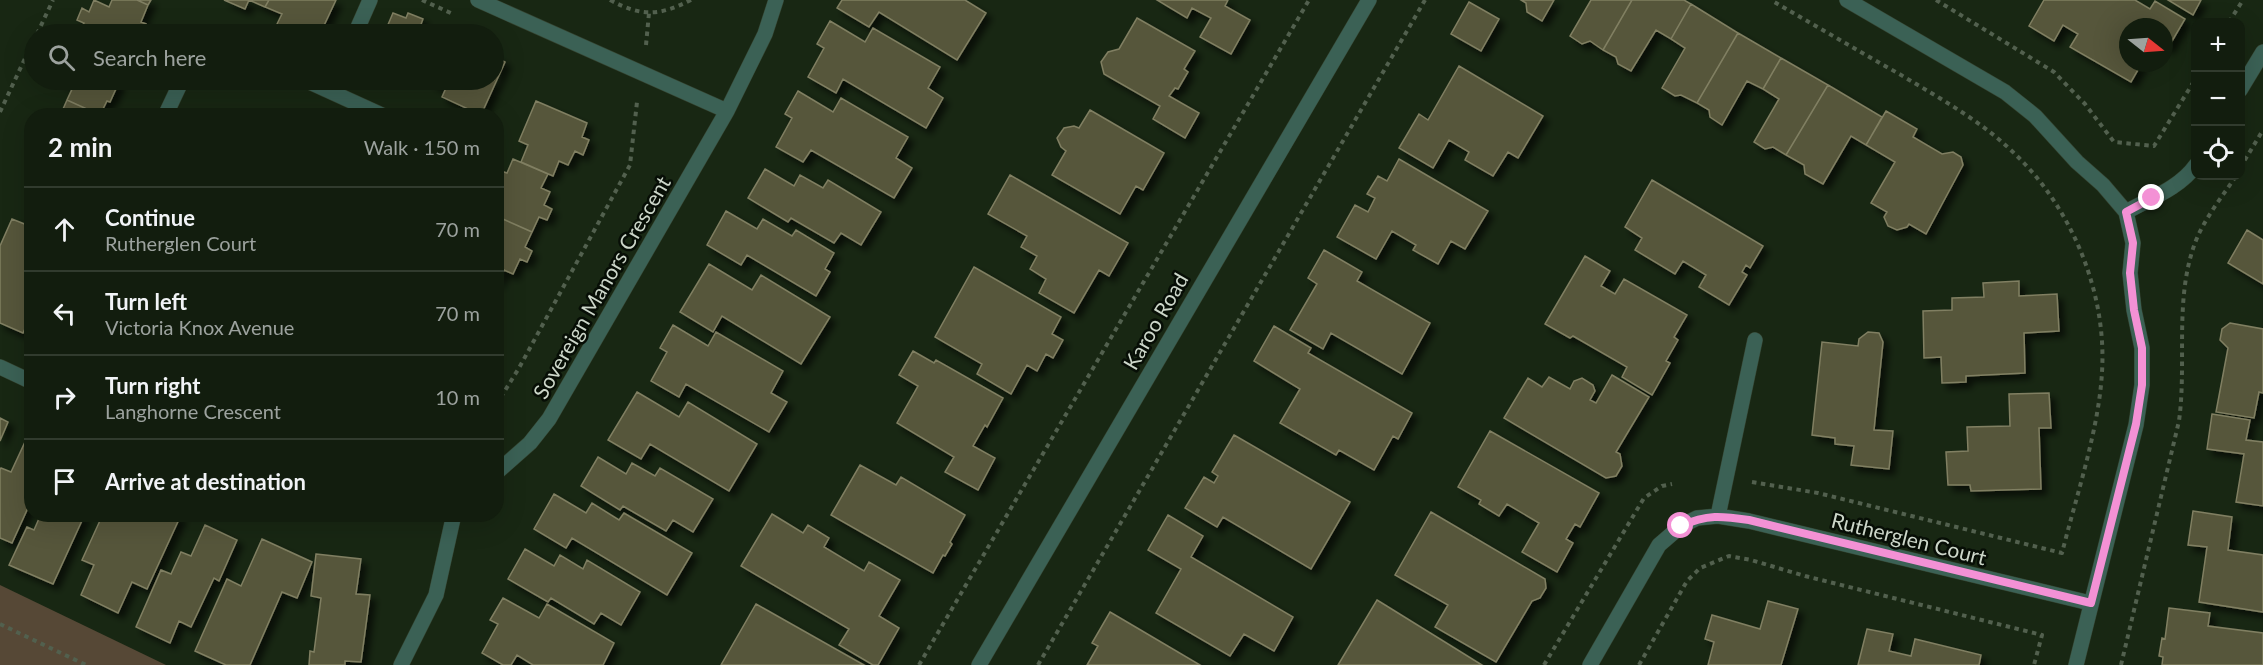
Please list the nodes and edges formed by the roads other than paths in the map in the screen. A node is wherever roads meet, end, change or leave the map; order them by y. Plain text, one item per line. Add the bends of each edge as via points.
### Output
1 (370, 0) edge
2 (478, 0) edge
3 (776, 0) edge
4 (1370, 0) edge
5 (1847, 0) edge
6 (359, 24) edge
7 (2263, 52) edge
8 (2245, 83) edge
9 (177, 90) edge
10 (341, 90) edge
11 (169, 108) edge
12 (371, 108) edge
13 (727, 111) junction
14 (2191, 172) edge
15 (2126, 212) junction
16 (1755, 340) dead end
17 (0, 367) edge
18 (24, 378) edge
19 (504, 466) edge
20 (1718, 516) junction
21 (452, 522) edge
22 (2091, 603) junction
23 (401, 665) edge
24 (979, 665) edge
25 (1590, 665) edge
26 (2076, 665) edge

1 - 6 street
2 - 13 street
3 - 13 street, Sovereign Manors Crescent via 765,34
4 - 24 street, Karoo Road
5 - 15 street via 2005,92 2035,116
7 - 8 street
9 - 11 street
10 - 12 street
13 - 19 street, Sovereign Manors Crescent via 549,419
14 - 15 street via 2174,186
15 - 22 street via 2133,243 2130,273 2142,348 2142,385 2136,424
16 - 20 street
17 - 18 street
20 - 22 street, Rutherglen Court via 1749,520
20 - 25 street, Rutherglen Court via 1697,518 1659,545
21 - 23 street via 436,595
22 - 26 street

